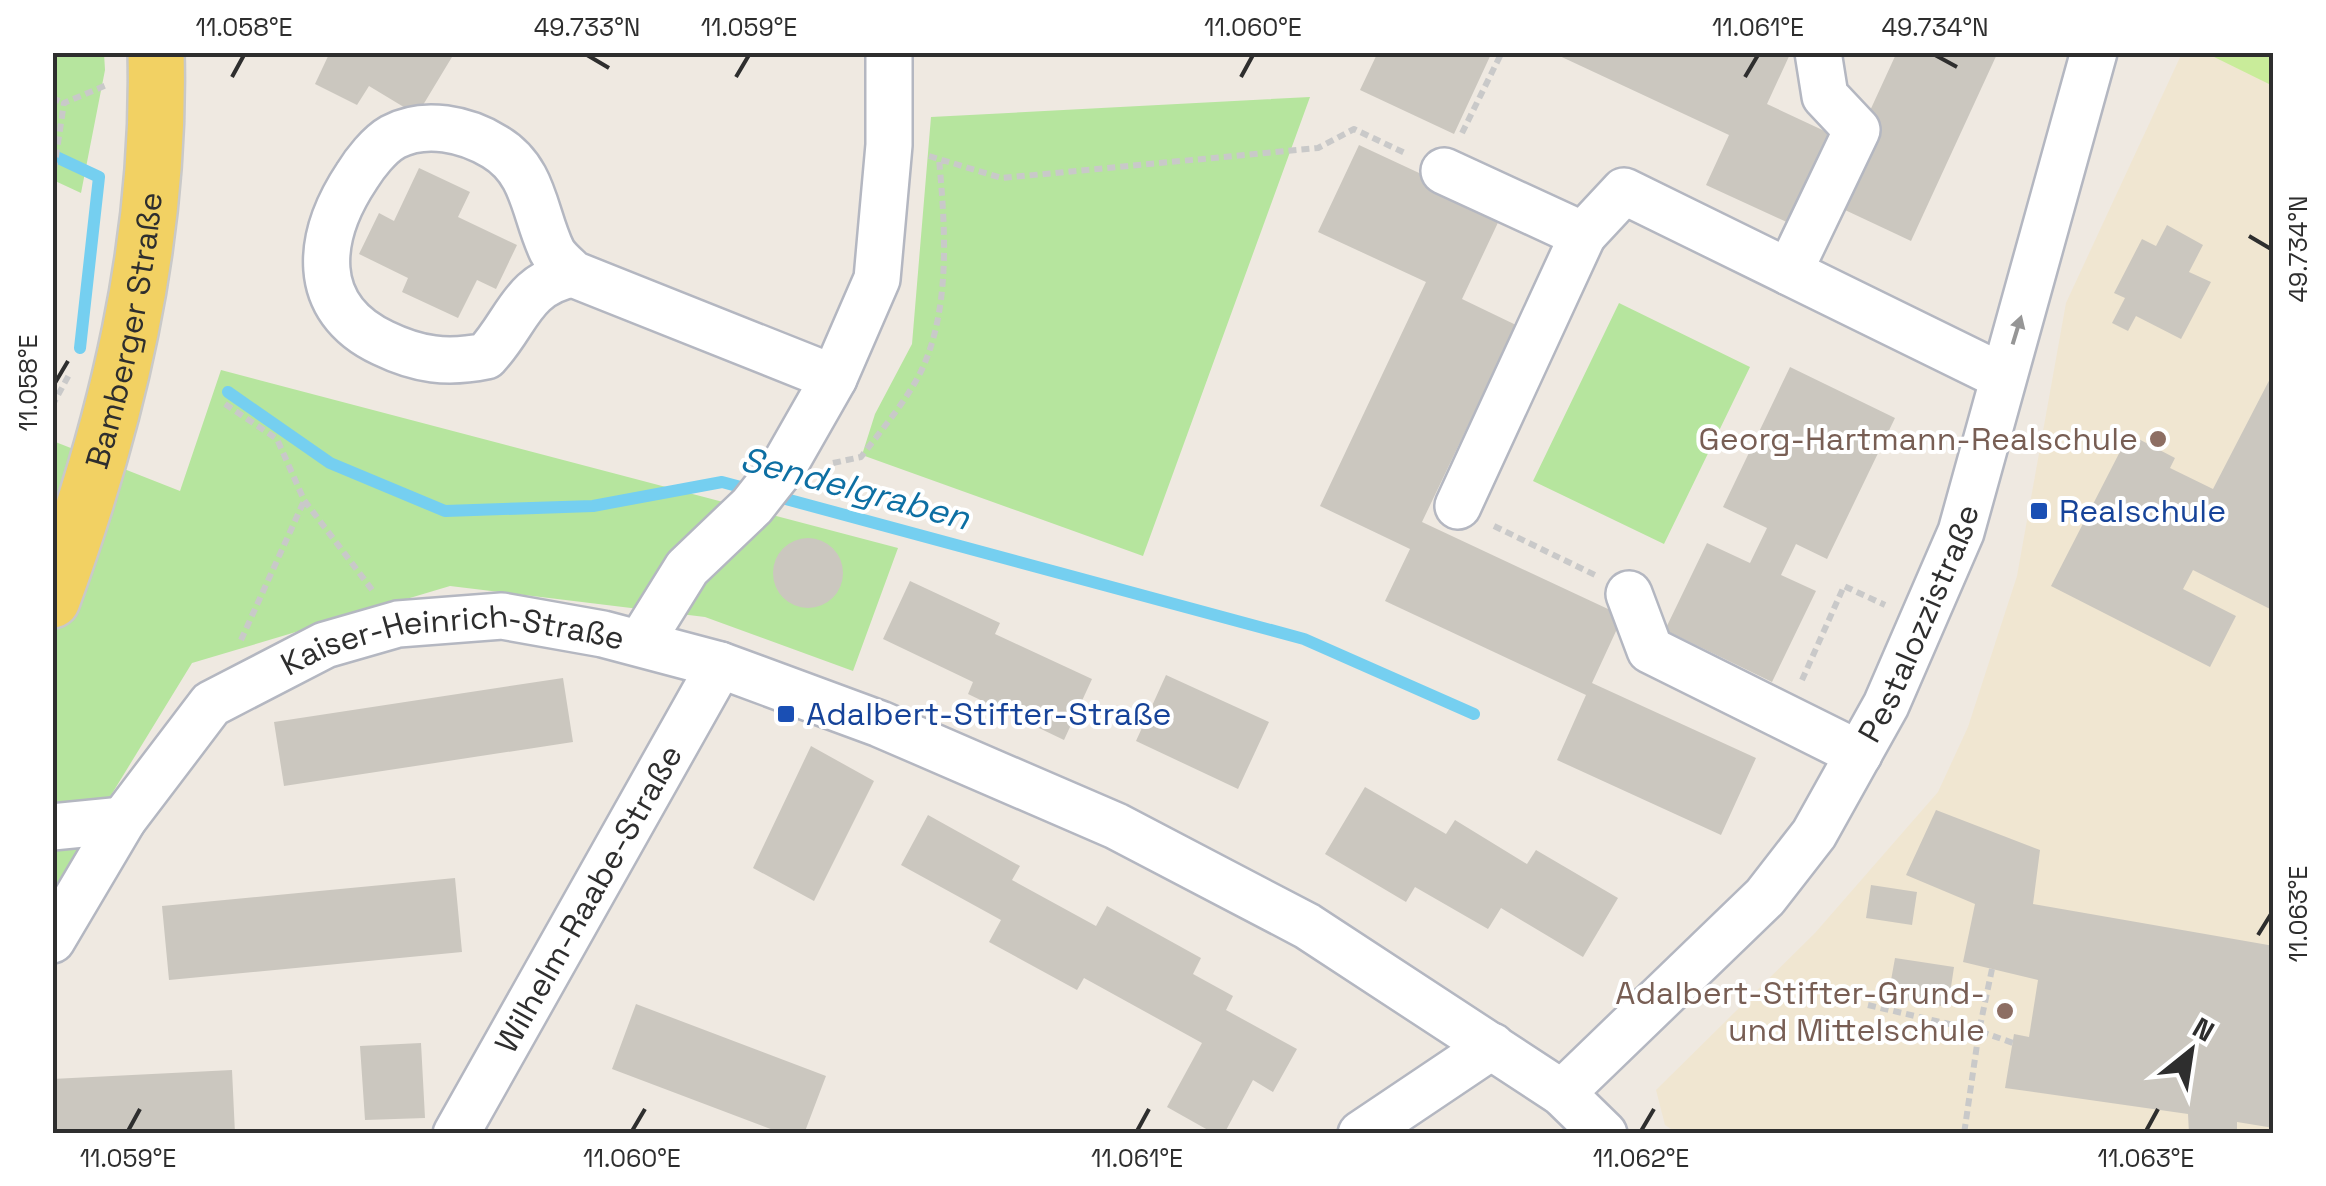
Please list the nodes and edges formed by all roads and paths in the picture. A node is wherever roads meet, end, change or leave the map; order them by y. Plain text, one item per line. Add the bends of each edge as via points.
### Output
1 (1502, 52) edge
2 (1818, 52) edge
3 (2094, 52) edge
4 (875, 57) edge
5 (137, 64) edge
6 (52, 98) edge
7 (64, 103) junction
8 (889, 146) junction
9 (939, 158) junction
10 (1444, 171) junction
11 (52, 182) edge
12 (1583, 235) junction
13 (1789, 272) junction
14 (572, 274) junction
15 (75, 363) dead end
16 (2002, 377) junction
17 (834, 378) junction
18 (224, 404) dead end
19 (52, 406) edge
20 (785, 464) junction
21 (304, 500) junction
22 (1458, 506) dead end
23 (1503, 530) dead end
24 (1612, 584) joint
25 (52, 600) edge
26 (1924, 623) junction
27 (398, 624) junction
28 (641, 642) junction
29 (720, 666) junction
30 (212, 704) junction
31 (1786, 717) junction
32 (1860, 754) junction
33 (123, 820) junction
34 (52, 828) edge
35 (52, 940) edge
36 (1992, 968) dead end
37 (1868, 1004) dead end
38 (1979, 1031) junction
39 (2013, 1043) dead end
40 (1492, 1046) junction
41 (1562, 1093) junction
42 (456, 1134) edge
43 (1360, 1134) edge
44 (1604, 1134) edge
45 (1964, 1134) edge

1 - 10 path
2 - 13 street via 1825,96 1857,130
16 -> 3 street, Pestalozzistraße
4 - 8 street, Kaiser-Heinrich-Straße
5 - 7 path
5 - 25 main road, Bamberger Straße via 158,114 148,237 107,433
6 - 7 path
7 - 11 path
8 - 9 path
8 - 17 street, Kaiser-Heinrich-Straße via 877,279
9 - 10 path via 1002,178 1318,148 1354,129
9 - 20 path via 939,312 923,367 861,457 812,467
10 - 12 street
12 - 13 street via 1624,191
12 - 22 street
13 - 16 street
14 - 14 street via 553,252 525,176 498,148 459,130 392,137 342,199 326,243 325,270 349,323 430,361 486,356 530,293 548,278
14 - 17 street
15 - 19 path
16 - 26 street, Pestalozzistraße via 1961,532
17 - 20 street, Kaiser-Heinrich-Straße
18 - 21 path via 277,440
20 - 28 street, Kaiser-Heinrich-Straße via 687,568
21 - 27 path
21 - 30 path
23 - 24 path
24 - 31 street via 1650,650
26 - 31 path via 1844,586
26 - 32 street, Pestalozzistraße
27 - 28 street, Kaiser-Heinrich-Straße via 502,616
27 - 30 street, Kaiser-Heinrich-Straße via 325,645
28 - 29 street
29 - 40 street via 880,724 1116,826 1306,926
29 - 42 street, Wilhelm-Raabe-Straße
30 - 33 street, Kaiser-Heinrich-Straße
31 - 32 street
32 - 41 street, Pestalozzistraße via 1814,834 1765,897
33 - 34 street
33 - 35 street, Kaiser-Heinrich-Straße
36 - 38 path
37 - 38 path
38 - 39 path
38 - 45 path
40 - 41 street
40 - 43 street
41 - 44 street

